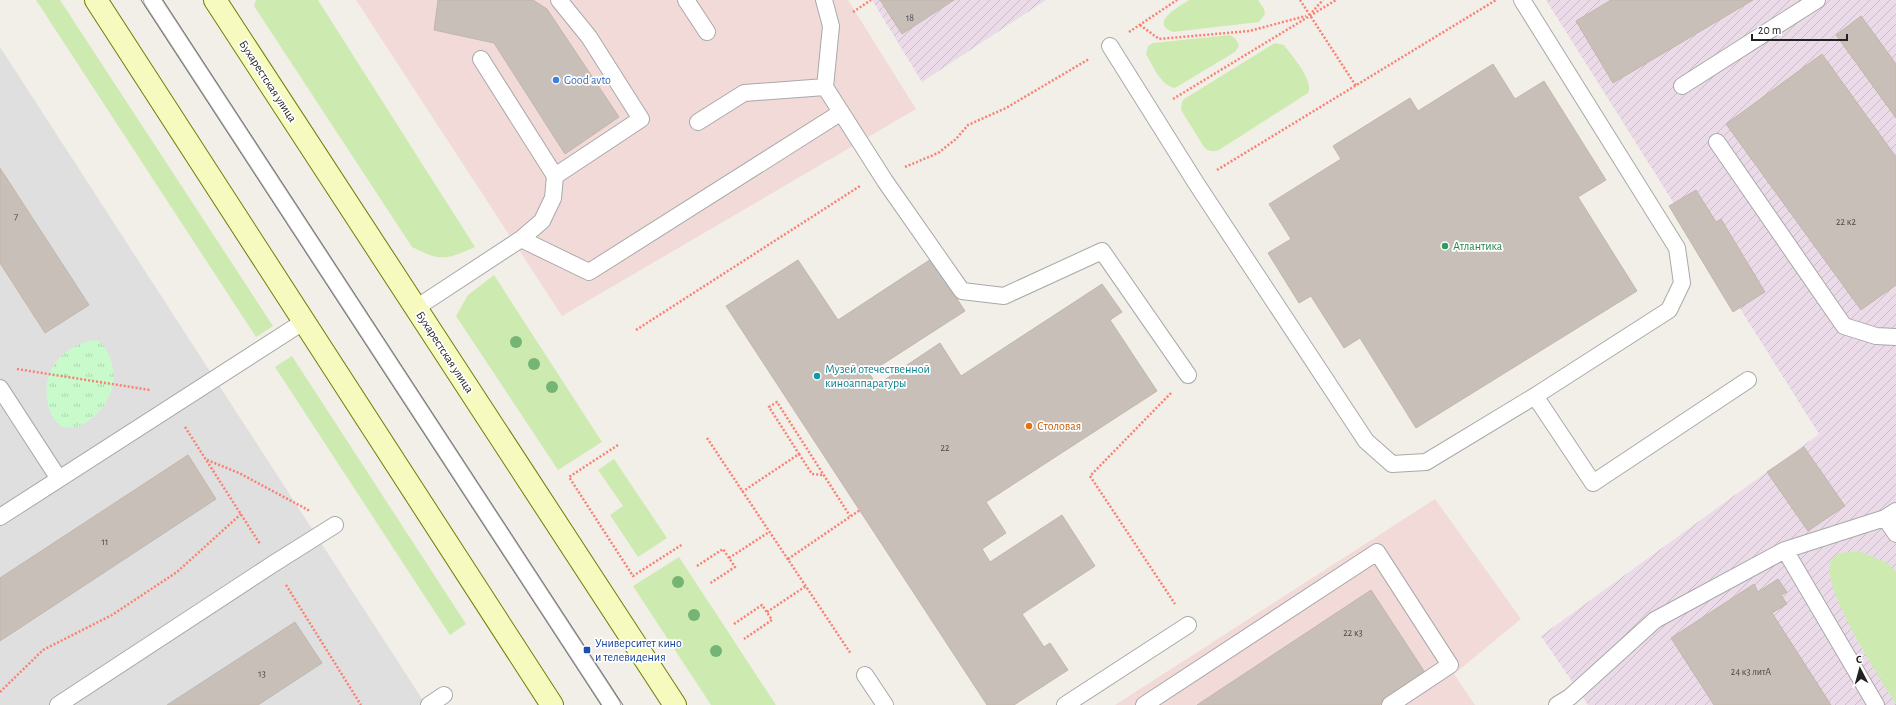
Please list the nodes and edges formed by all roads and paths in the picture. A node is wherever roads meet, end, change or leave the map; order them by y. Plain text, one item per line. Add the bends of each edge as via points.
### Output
1 (96, 0) edge
2 (152, 0) edge
3 (215, 0) edge
4 (559, 0) edge
5 (686, 0) edge
6 (824, 0) edge
7 (1177, 0) edge
8 (1300, 0) edge
9 (1323, 0) edge
10 (1336, 0) edge
11 (1496, 0) edge
12 (1522, 0) edge
13 (1817, 0) edge
14 (1309, 15) junction
15 (1140, 25) junction
16 (707, 32) dead end
17 (1110, 46) junction
18 (481, 59) dead end
19 (1356, 86) junction
20 (1682, 86) dead end
21 (825, 87) junction
22 (1152, 112) junction
23 (840, 113) junction
24 (698, 122) dead end
25 (1717, 142) dead end
26 (880, 173) junction
27 (555, 176) junction
28 (1196, 183) junction
29 (521, 238) junction
30 (416, 308) junction
31 (303, 322) junction
32 (636, 330) dead end
33 (1896, 337) edge
34 (14, 368) dead end
35 (1188, 375) joint
36 (1748, 380) dead end
37 (0, 388) edge
38 (1535, 396) junction
39 (172, 406) junction
40 (707, 438) dead end
41 (618, 445) dead end
42 (799, 454) junction
43 (206, 460) dead end
44 (823, 475) junction
45 (59, 479) junction
46 (742, 492) junction
47 (860, 510) dead end
48 (241, 514) dead end
49 (1891, 514) edge
50 (850, 516) junction
51 (0, 517) edge
52 (335, 525) joint
53 (769, 532) junction
54 (1896, 534) edge
55 (683, 544) dead end
56 (616, 549) junction
57 (1785, 550) junction
58 (611, 552) dead end
59 (729, 558) junction
60 (788, 559) junction
61 (697, 566) dead end
62 (709, 584) dead end
63 (806, 586) junction
64 (767, 612) junction
65 (734, 624) dead end
66 (1188, 625) joint
67 (744, 639) dead end
68 (865, 675) joint
69 (0, 692) edge
70 (444, 695) dead end
71 (360, 702) dead end
72 (58, 705) edge
73 (355, 705) edge
74 (429, 705) edge
75 (552, 705) edge
76 (612, 705) edge
77 (675, 705) edge
78 (885, 705) edge
79 (1066, 705) edge
80 (1144, 705) edge
81 (1390, 705) edge
82 (1557, 705) edge
83 (1876, 705) edge

1 - 31 main road
2 - 76 lane
3 - 30 main road, Бухарестская улица
4 - 27 lane via 589,37 641,119
5 - 16 lane
6 - 21 lane via 831,26
7 - 15 path
8 - 14 path
9 - 14 path
10 - 14 path
11 - 19 path
12 - 38 lane via 1677,248 1682,284 1669,310
13 - 20 lane
14 - 15 path via 1249,31 1158,39
14 - 19 path
14 - 22 path
15 - 17 path
17 - 22 lane
17 - 26 path via 1006,108 968,125 956,139 938,152 911,165
18 - 27 lane
19 - 28 path
21 - 23 lane
21 - 24 lane via 744,93
22 - 28 lane
23 - 26 lane
23 - 29 lane via 589,272
25 - 33 lane via 1844,326 1876,336
26 - 32 path
26 - 35 lane via 962,291 1004,296 1102,250
27 - 29 lane via 553,198 542,221
28 - 38 lane via 1366,441 1392,464 1426,462
29 - 30 lane
30 - 77 main road, Бухарестская улица
31 - 39 lane
31 - 75 main road
34 - 39 path via 167,393
35 - 66 path via 1090,476
36 - 38 lane via 1593,483
37 - 45 lane
39 - 45 lane
40 - 46 path
41 - 56 path via 569,477
42 - 44 path via 812,474
42 - 44 path via 769,407 777,402
42 - 46 path
43 - 52 path via 239,473
44 - 50 path
45 - 51 lane
46 - 53 path
47 - 50 path
48 - 69 path via 177,572 112,615 43,650
49 - 54 lane
49 - 57 lane
50 - 60 path
52 - 72 lane
53 - 59 path
53 - 60 path
55 - 56 path via 633,576
56 - 58 path
57 - 82 lane via 1655,620
57 - 83 lane
59 - 61 path via 723,549
59 - 62 path via 735,567
60 - 63 path
63 - 64 path
63 - 68 path
64 - 65 path via 762,605
64 - 67 path via 772,620
66 - 79 lane
68 - 78 lane
70 - 74 lane
71 - 73 path
80 - 81 lane via 1377,552 1450,665

